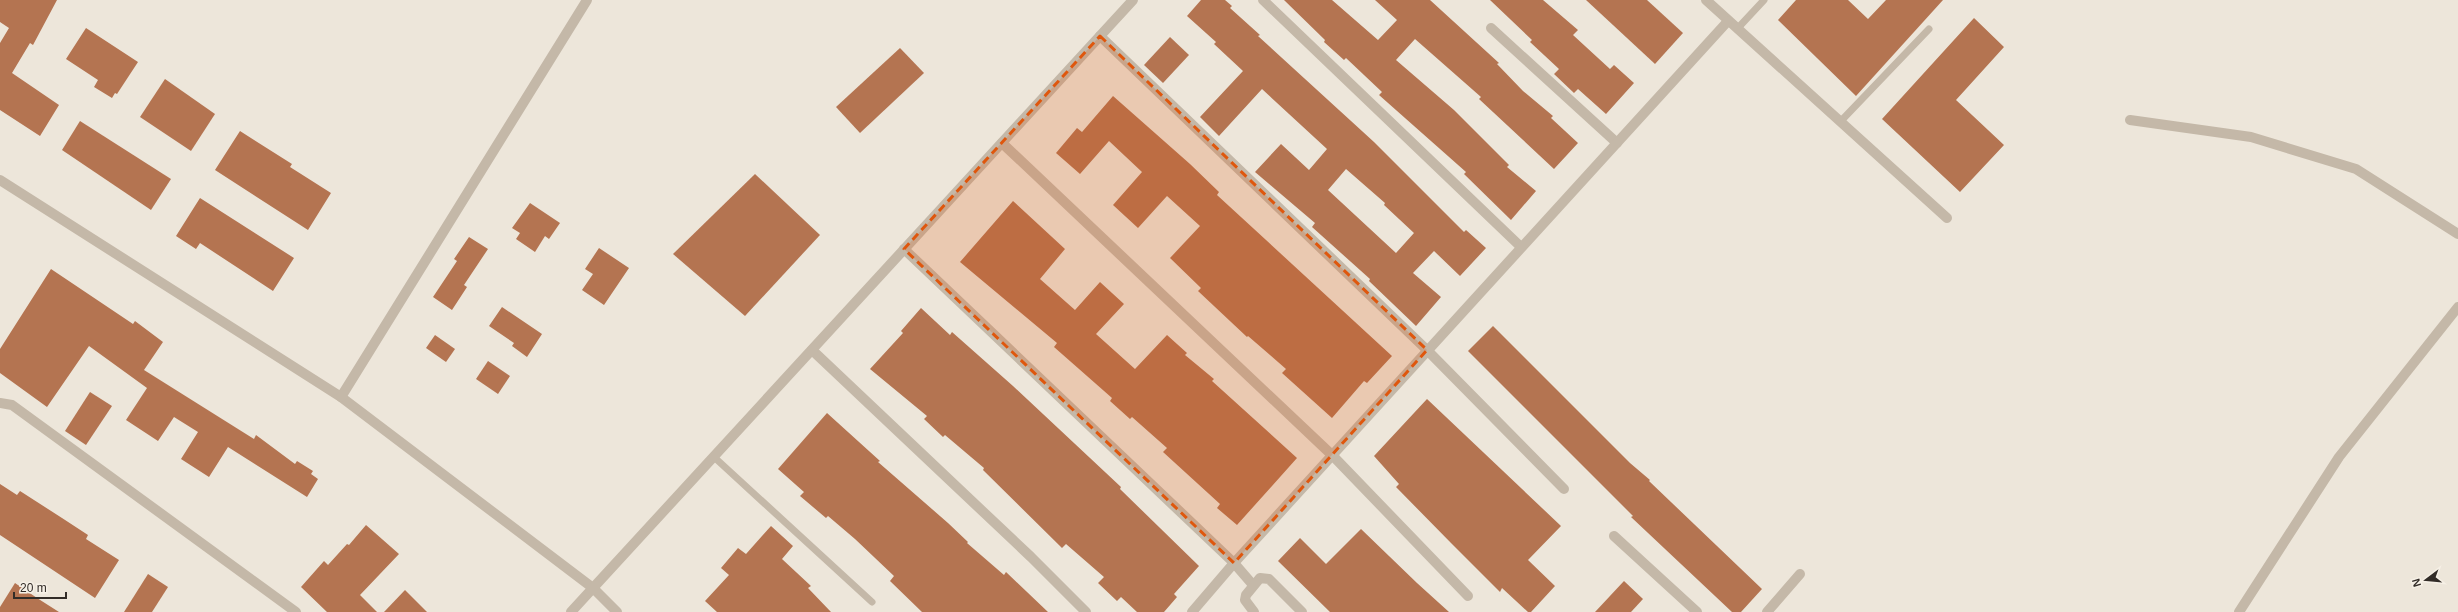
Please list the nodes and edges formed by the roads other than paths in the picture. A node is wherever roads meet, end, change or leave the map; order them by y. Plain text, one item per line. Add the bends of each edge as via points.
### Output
1 (587, 0) edge
2 (1133, 0) edge
3 (1263, 0) edge
4 (1706, 0) edge
5 (1764, 0) edge
6 (1728, 21) junction
7 (1491, 28) dead end
8 (1737, 29) junction
9 (1929, 29) dead end
10 (1100, 36) junction
11 (2130, 120) dead end
12 (1840, 122) junction
13 (1002, 143) junction
14 (1617, 143) junction
15 (0, 180) edge
16 (1947, 218) dead end
17 (2458, 234) edge
18 (1521, 247) junction
19 (904, 250) junction
20 (2458, 307) edge
21 (812, 350) junction
22 (1427, 350) junction
23 (341, 398) junction
24 (0, 403) edge
25 (1333, 456) junction
26 (714, 457) junction
27 (1564, 489) dead end
28 (1614, 536) dead end
29 (1234, 563) junction
30 (1800, 574) dead end
31 (1253, 585) junction
32 (593, 588) junction
33 (1468, 596) dead end
34 (872, 602) dead end
35 (296, 612) edge
36 (571, 612) edge
37 (617, 612) edge
38 (1086, 612) edge
39 (1192, 612) edge
40 (1254, 612) edge
41 (1302, 612) edge
42 (1697, 612) edge
43 (1767, 612) edge
44 (2239, 612) edge

1 - 23 street
2 - 10 street
3 - 18 street
4 - 6 street
5 - 8 lane
6 - 8 street
6 - 14 street
7 - 14 street
8 - 12 street
9 - 12 lane
10 - 13 street
10 - 22 street
11 - 17 street via 2251,137 2356,169
12 - 16 street
13 - 19 street
13 - 25 street
14 - 18 street
15 - 23 street
18 - 22 street
19 - 21 street
19 - 29 street
20 - 44 street via 2339,457
21 - 26 street
21 - 38 street
22 - 25 street
22 - 27 street
23 - 32 street
24 - 35 street via 12,405
25 - 29 street
25 - 33 street
26 - 32 street
26 - 34 lane
28 - 42 street
29 - 31 street
29 - 39 street
30 - 43 street
31 - 40 street via 1245,600
31 - 41 street via 1260,578 1269,578
32 - 36 street
32 - 37 street

